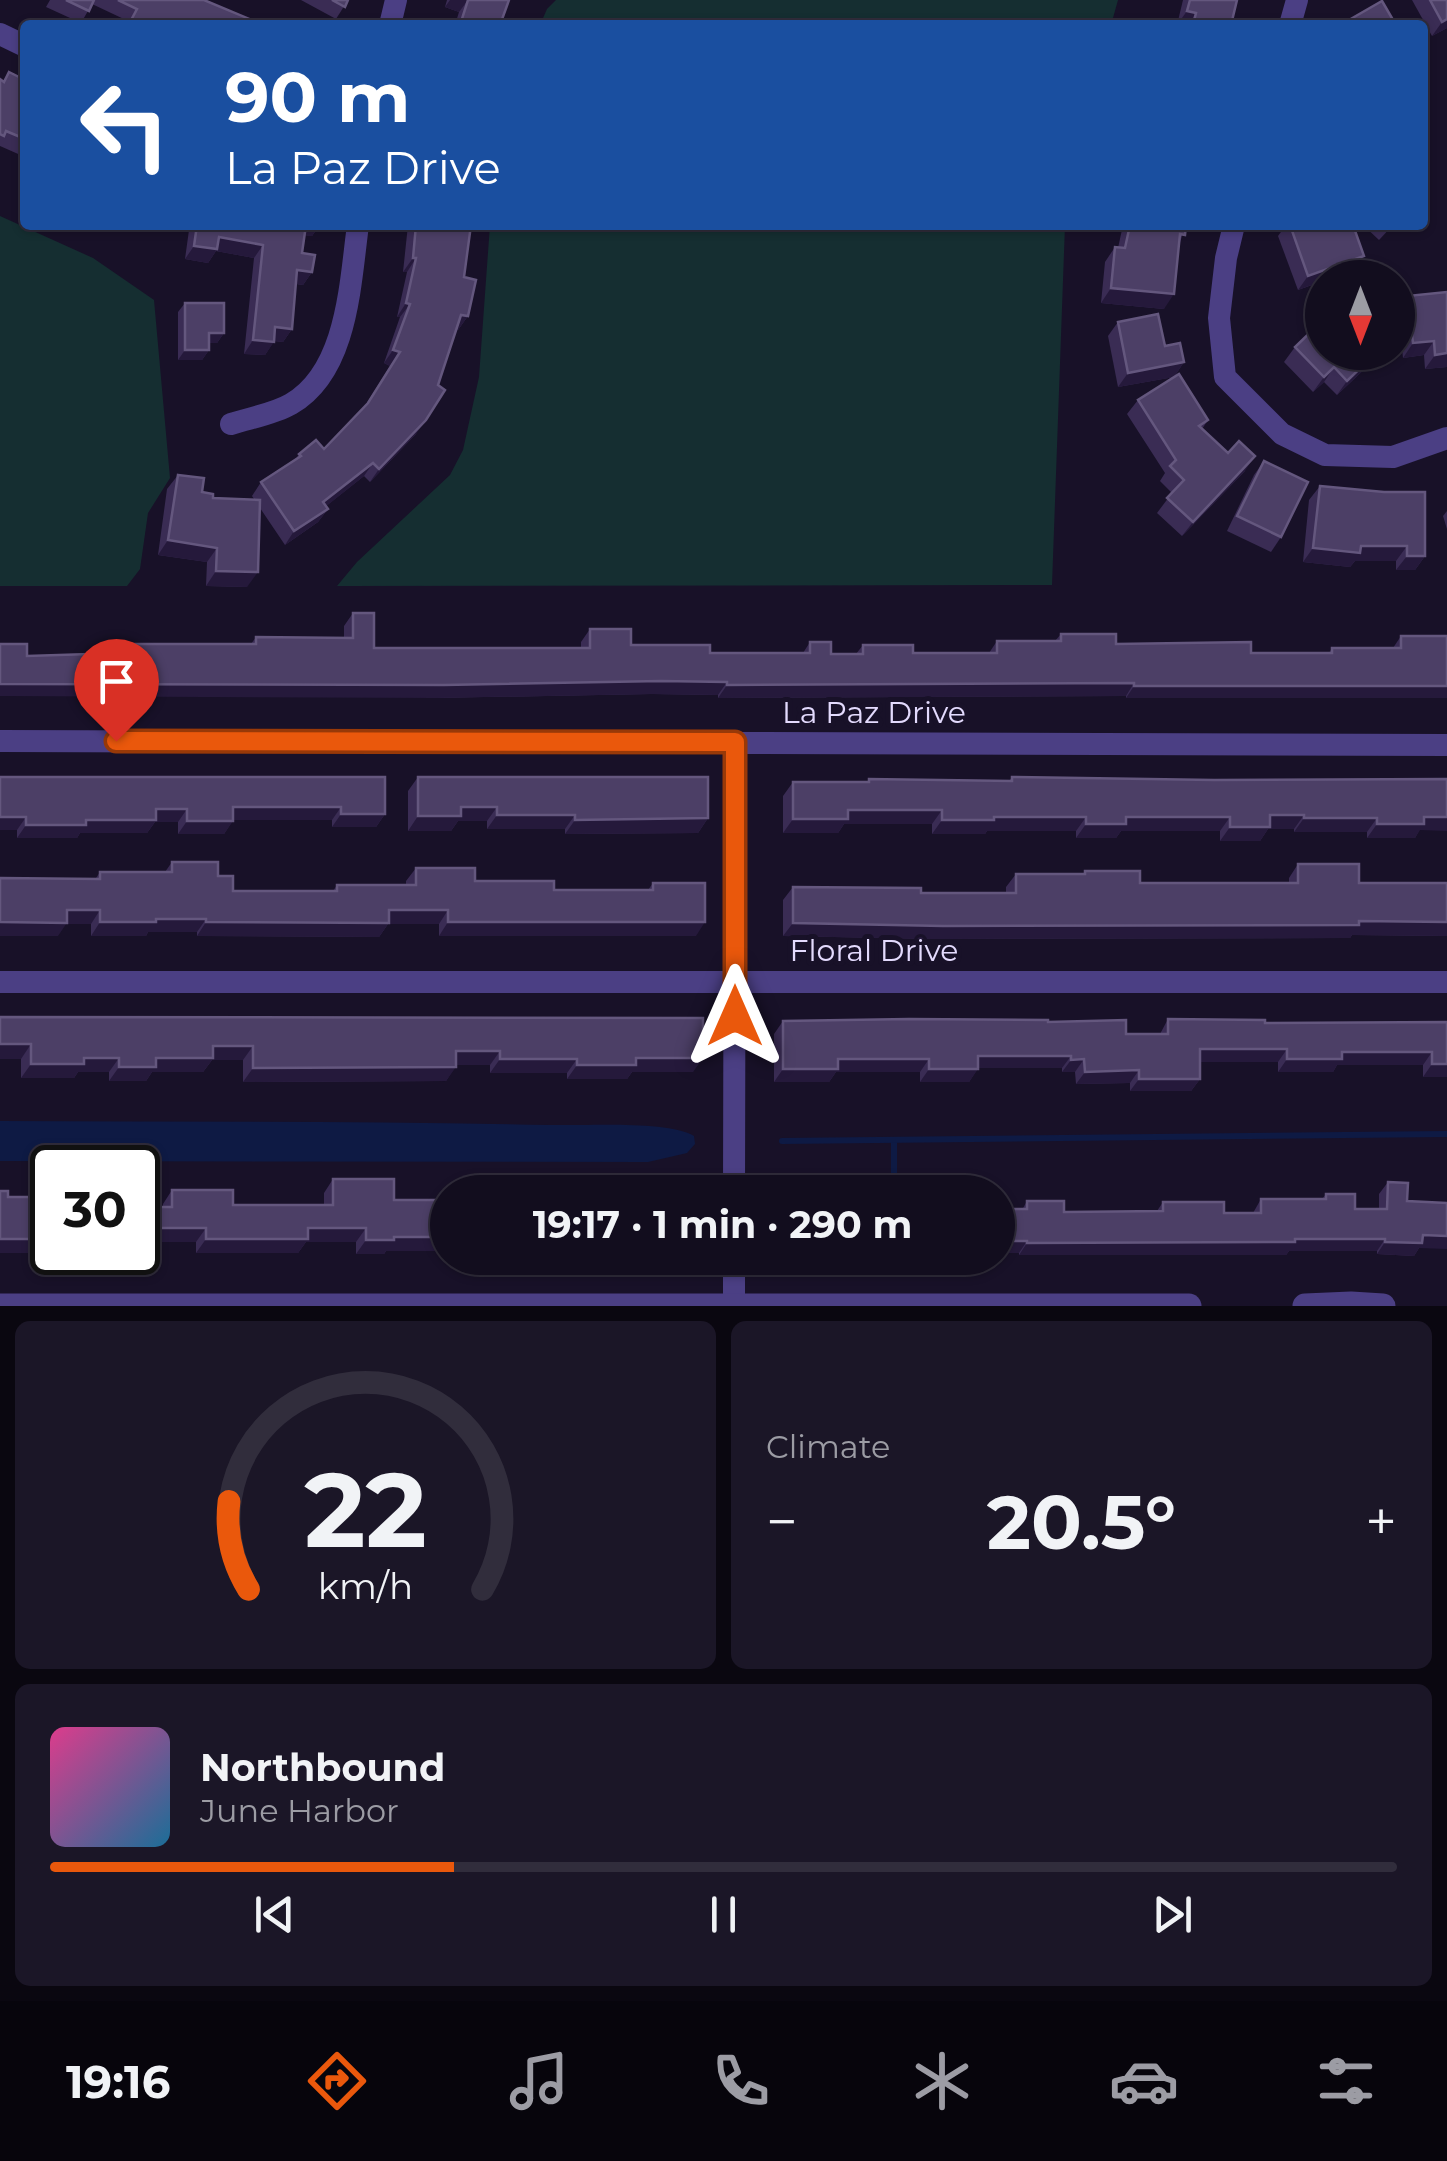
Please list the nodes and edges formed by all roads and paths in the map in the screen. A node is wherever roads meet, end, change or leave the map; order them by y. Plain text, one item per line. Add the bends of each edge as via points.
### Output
1 (357, 230) edge
2 (1233, 230) edge
3 (230, 424) dead end
4 (1447, 438) edge
5 (0, 741) edge
6 (735, 742) junction
7 (1447, 745) edge
8 (735, 981) junction
9 (0, 982) edge
10 (1447, 982) edge
11 (734, 1175) edge
12 (734, 1275) edge
13 (252, 1305) edge
14 (492, 1305) edge
15 (734, 1305) edge
16 (0, 1306) edge
17 (13, 1306) edge
18 (1050, 1306) edge
19 (1189, 1306) edge
20 (1306, 1306) edge
21 (1383, 1306) edge

1 - 3 street via 340,336 324,370 290,405
2 - 4 street via 1218,318 1225,378 1282,434 1325,455 1393,458
5 - 6 street, La Paz Drive
6 - 7 street, La Paz Drive
6 - 8 street
8 - 9 street, Floral Drive
8 - 10 street, Floral Drive
8 - 11 street
12 - 15 street
13 - 14 street
13 - 17 street
14 - 15 street
15 - 18 street
16 - 17 street
18 - 19 street
20 - 21 street

